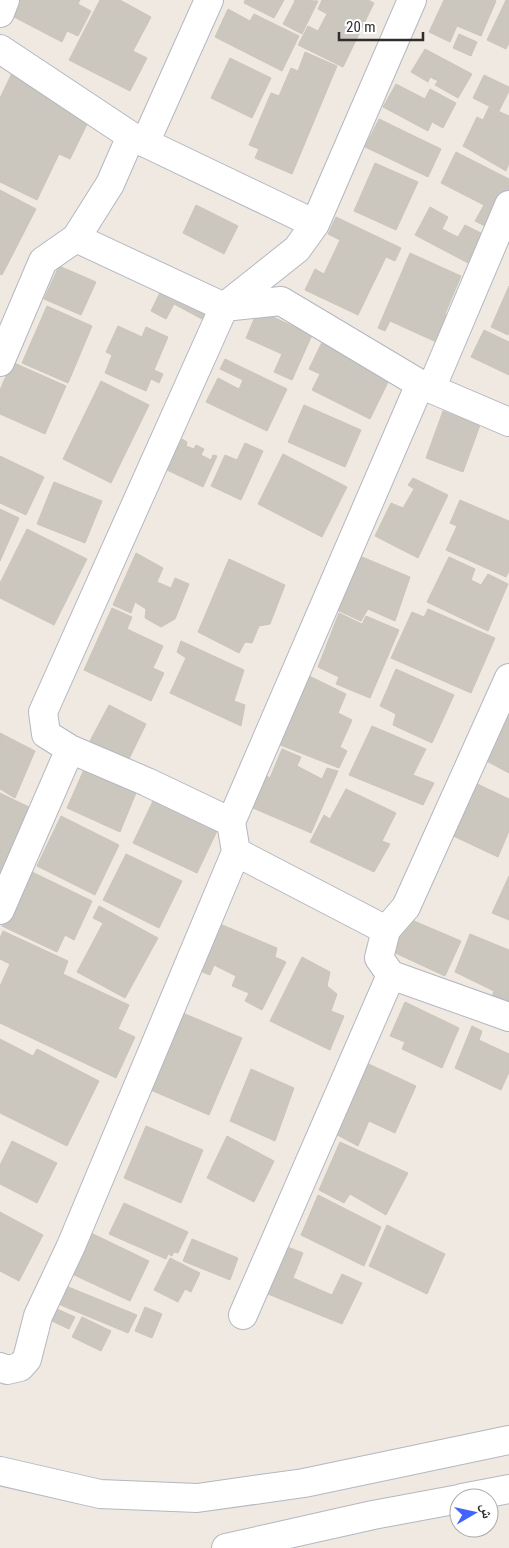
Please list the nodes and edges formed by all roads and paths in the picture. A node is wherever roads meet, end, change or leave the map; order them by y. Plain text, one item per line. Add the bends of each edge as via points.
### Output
1 (5, 0) edge
2 (209, 0) edge
3 (412, 0) edge
4 (0, 13) edge
5 (0, 49) edge
6 (138, 140) junction
7 (509, 205) edge
8 (315, 224) junction
9 (76, 238) junction
10 (224, 308) junction
11 (0, 362) edge
12 (425, 386) junction
13 (509, 422) edge
14 (509, 678) edge
15 (70, 749) junction
16 (231, 822) junction
17 (236, 852) junction
18 (0, 910) edge
19 (386, 930) junction
20 (391, 975) junction
21 (509, 1017) edge
22 (243, 1315) dead end
23 (0, 1367) edge
24 (509, 1440) edge
25 (0, 1470) edge
26 (449, 1500) edge
27 (226, 1548) edge

1 - 4 street
2 - 6 street
3 - 8 street
5 - 6 street
6 - 8 street
6 - 9 street
7 - 12 street
8 - 10 street via 297,249
9 - 10 street
9 - 11 street via 43,261
10 - 12 street via 281,301
10 - 15 street via 44,712 46,734
12 - 13 street
12 - 16 street
14 - 19 street via 406,907
15 - 16 street
15 - 18 street
16 - 17 street
17 - 19 street
17 - 23 street via 71,1246 38,1316 27,1359 20,1368 7,1370
19 - 20 street via 379,958
20 - 21 street
20 - 22 street
24 - 25 street via 304,1483 196,1498 100,1494
26 - 27 street

